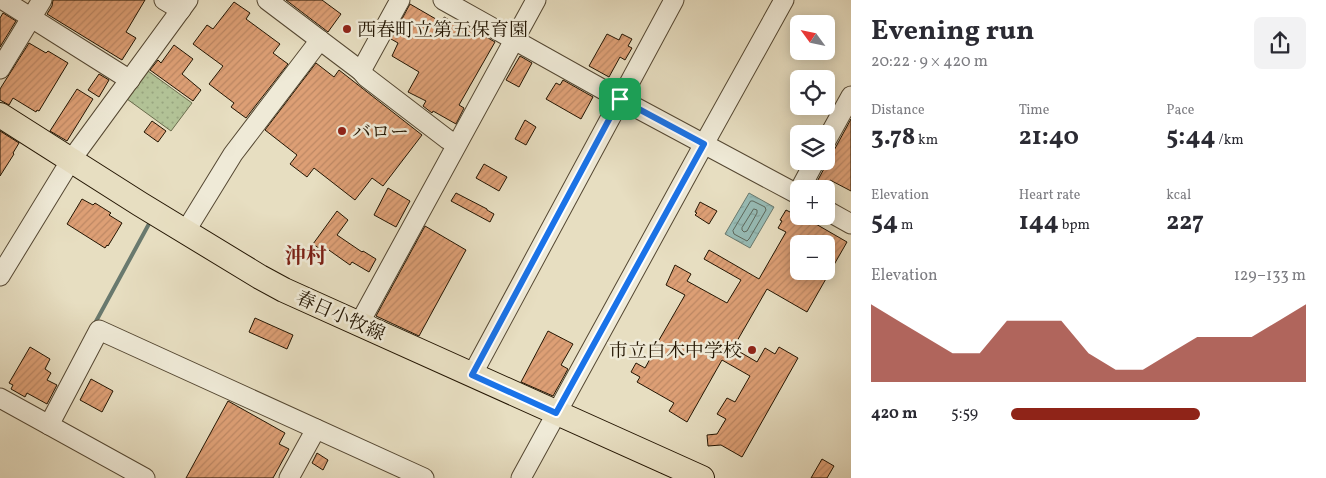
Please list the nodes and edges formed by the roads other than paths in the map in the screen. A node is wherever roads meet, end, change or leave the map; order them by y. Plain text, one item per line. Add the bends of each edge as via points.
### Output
1 (3, 0) edge
2 (42, 0) edge
3 (164, 0) edge
4 (266, 0) edge
5 (400, 0) edge
6 (443, 0) edge
7 (536, 0) edge
8 (674, 0) edge
9 (784, 0) edge
10 (184, 5) edge
11 (32, 18) junction
12 (320, 40) junction
13 (515, 40) junction
14 (0, 69) edge
15 (361, 71) junction
16 (130, 80) junction
17 (851, 96) edge
18 (620, 99) junction
19 (0, 115) edge
20 (835, 125) edge
21 (456, 144) junction
22 (704, 144) junction
23 (71, 160) junction
24 (790, 187) edge
25 (835, 215) edge
26 (851, 224) edge
27 (185, 232) junction
28 (0, 276) edge
29 (359, 324) junction
30 (472, 375) junction
31 (0, 398) edge
32 (556, 413) junction
33 (49, 425) junction
34 (316, 429) junction
35 (145, 478) edge
36 (289, 478) edge
37 (424, 478) edge
38 (521, 478) edge
39 (702, 478) edge

1 - 11 street
2 - 11 street
3 - 10 street
4 - 12 street
5 - 15 street
6 - 13 street
7 - 13 street
8 - 18 street
9 - 22 street
10 - 16 street
11 - 14 street
11 - 16 street
12 - 15 street
12 - 27 street via 233,154
13 - 18 street
13 - 21 street
15 - 21 street
16 - 23 street
17 - 20 street
18 - 22 street
18 - 30 street
19 - 23 main road, 春日小牧線
21 - 29 street
22 - 24 street
22 - 32 street
23 - 27 main road, 春日小牧線
23 - 28 street
25 - 26 street
27 - 29 main road, 春日小牧線 via 260,278
29 - 30 main road, 春日小牧線
30 - 32 main road, 春日小牧線
31 - 33 street
32 - 38 street
32 - 39 main road, 春日小牧線
33 - 34 street via 99,330
33 - 35 street
34 - 36 street
34 - 37 street

